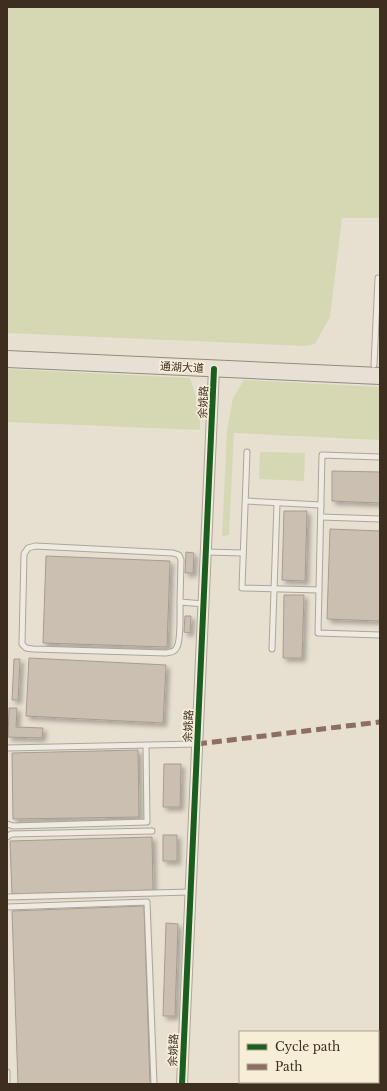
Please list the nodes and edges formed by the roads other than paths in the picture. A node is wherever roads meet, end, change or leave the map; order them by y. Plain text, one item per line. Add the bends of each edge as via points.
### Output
1 (380, 278) edge
2 (7, 349) edge
3 (7, 359) edge
4 (214, 369) junction
5 (378, 369) edge
6 (248, 452) dead end
7 (380, 457) edge
8 (246, 501) junction
9 (277, 503) junction
10 (321, 504) junction
11 (321, 517) junction
12 (380, 519) edge
13 (206, 552) junction
14 (243, 553) junction
15 (274, 589) junction
16 (319, 590) junction
17 (180, 602) junction
18 (204, 604) junction
19 (380, 635) edge
20 (272, 649) dead end
21 (197, 744) junction
22 (146, 745) junction
23 (7, 748) edge
24 (7, 824) edge
25 (152, 831) dead end
26 (7, 837) edge
27 (190, 892) junction
28 (7, 897) edge
29 (7, 907) edge
30 (7, 1072) edge
31 (7, 1084) edge
32 (154, 1084) edge
33 (182, 1084) edge

1 - 5 lane
2 - 5 main road, 通湖大道
3 - 4 main road, 通湖大道
4 - 5 main road, 通湖大道
4 - 13 street, 余姚路
6 - 8 lane
7 - 10 lane via 322,455
8 - 9 lane
8 - 14 lane
9 - 10 lane
9 - 15 lane
10 - 11 lane
11 - 12 lane
11 - 16 lane
13 - 14 lane
13 - 18 street, 余姚路
14 - 15 lane via 242,588
15 - 16 lane
15 - 20 lane
16 - 19 lane via 318,633
17 - 17 lane via 179,555 35,546 28,548 24,554 22,644 33,649 173,652 179,640
17 - 18 lane
18 - 21 street, 余姚路
21 - 22 lane
21 - 27 street, 余姚路
22 - 23 lane
22 - 24 lane via 147,822 13,826
25 - 26 lane via 11,834
27 - 28 lane
27 - 33 street, 余姚路
29 - 32 lane via 147,902
30 - 31 lane

